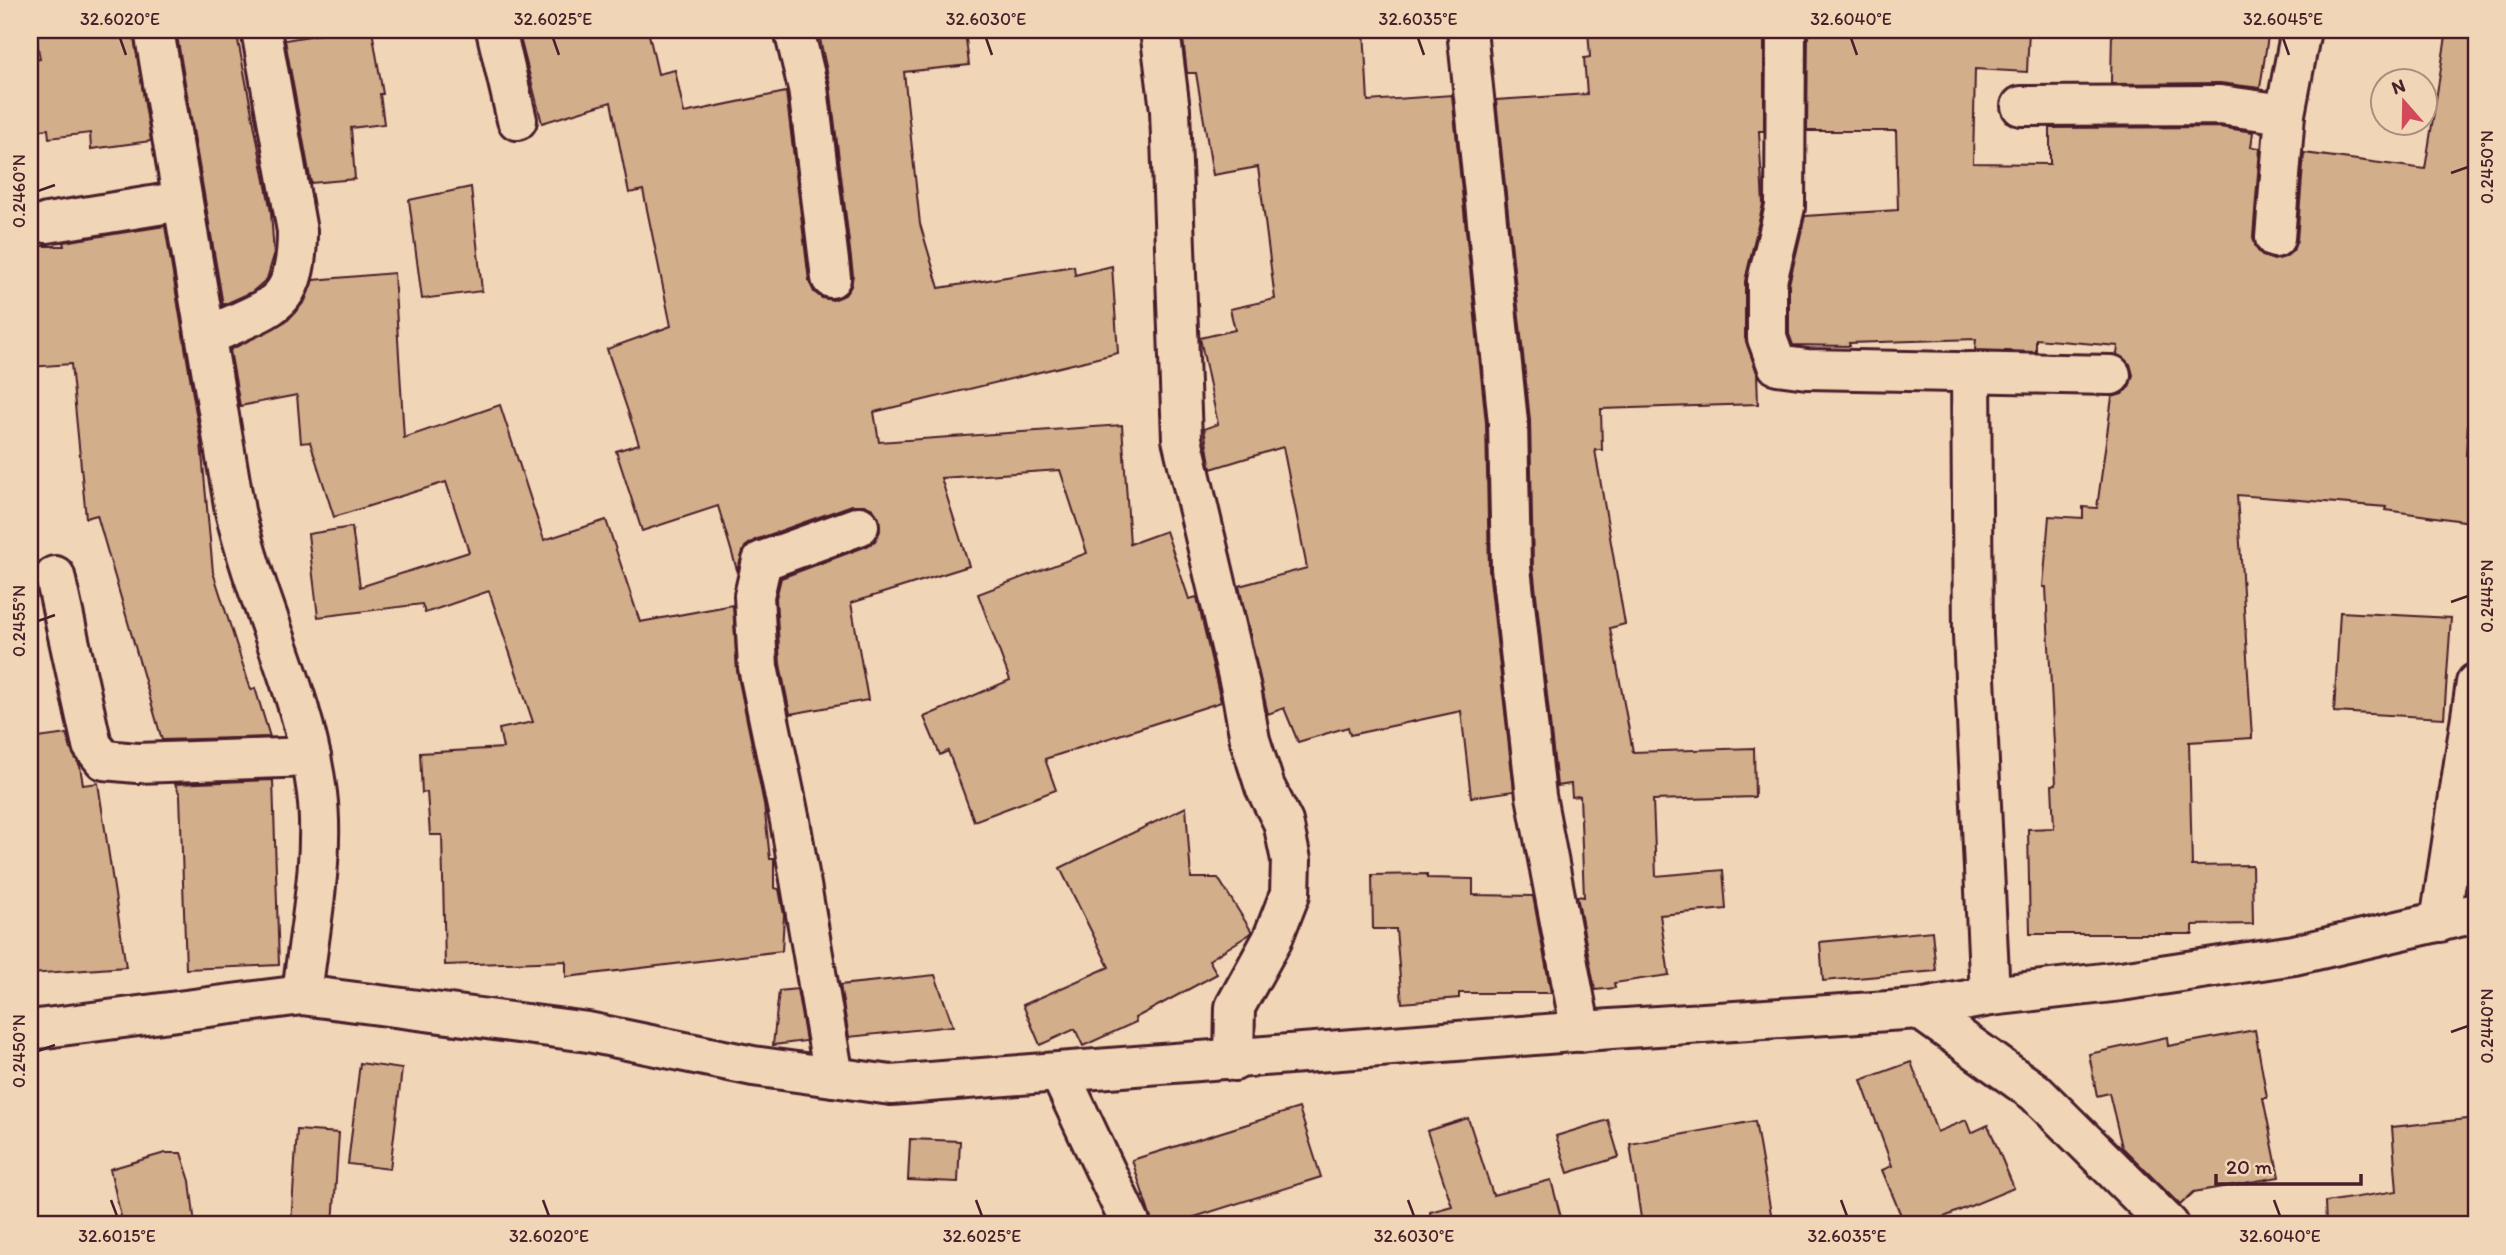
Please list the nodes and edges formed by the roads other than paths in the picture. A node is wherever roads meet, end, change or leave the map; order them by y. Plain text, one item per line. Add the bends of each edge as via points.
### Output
1 (155, 30) edge
2 (261, 30) edge
3 (496, 30) edge
4 (794, 30) edge
5 (1160, 30) edge
6 (1467, 30) edge
7 (1786, 30) edge
8 (2301, 30) edge
9 (2021, 106) dead end
10 (2285, 114) junction
11 (517, 120) dead end
12 (182, 201) junction
13 (47, 223) dead end
14 (2276, 237) dead end
15 (831, 278) dead end
16 (206, 337) junction
17 (1972, 372) junction
18 (2111, 375) dead end
19 (859, 526) dead end
20 (55, 576) dead end
21 (2476, 683) edge
22 (311, 757) junction
23 (2476, 913) edge
24 (2440, 922) junction
25 (302, 995) junction
26 (1990, 996) junction
27 (1919, 1009) junction
28 (30, 1030) edge
29 (1581, 1032) junction
30 (1234, 1061) junction
31 (1060, 1074) junction
32 (834, 1077) junction
33 (1131, 1225) edge
34 (2169, 1225) edge

1 - 12 street
2 - 16 street via 297,231 294,279 281,300
3 - 11 street
4 - 15 street via 808,88
5 - 30 street via 1170,110 1182,439 1250,740 1265,787 1283,822 1292,860 1286,905 1234,1007
6 - 29 street via 1508,422 1511,568 1534,783
7 - 17 street via 1785,207 1767,281 1767,338 1777,365
8 - 10 street
9 - 10 street via 2220,105
10 - 14 street
12 - 13 street
12 - 16 street
16 - 22 street via 247,563 276,639
17 - 18 street
17 - 26 street via 1973,635
19 - 32 street via 762,561 754,596 758,667
20 - 22 street via 92,745 104,760
21 - 24 street
22 - 25 street via 317,796 317,859
23 - 24 street
24 - 26 street via 2294,955
25 - 28 street
25 - 32 street via 589,1032 753,1066
26 - 27 street
27 - 29 street
27 - 34 street via 2035,1092
29 - 30 street
30 - 31 street
31 - 32 street via 891,1085
31 - 33 street

